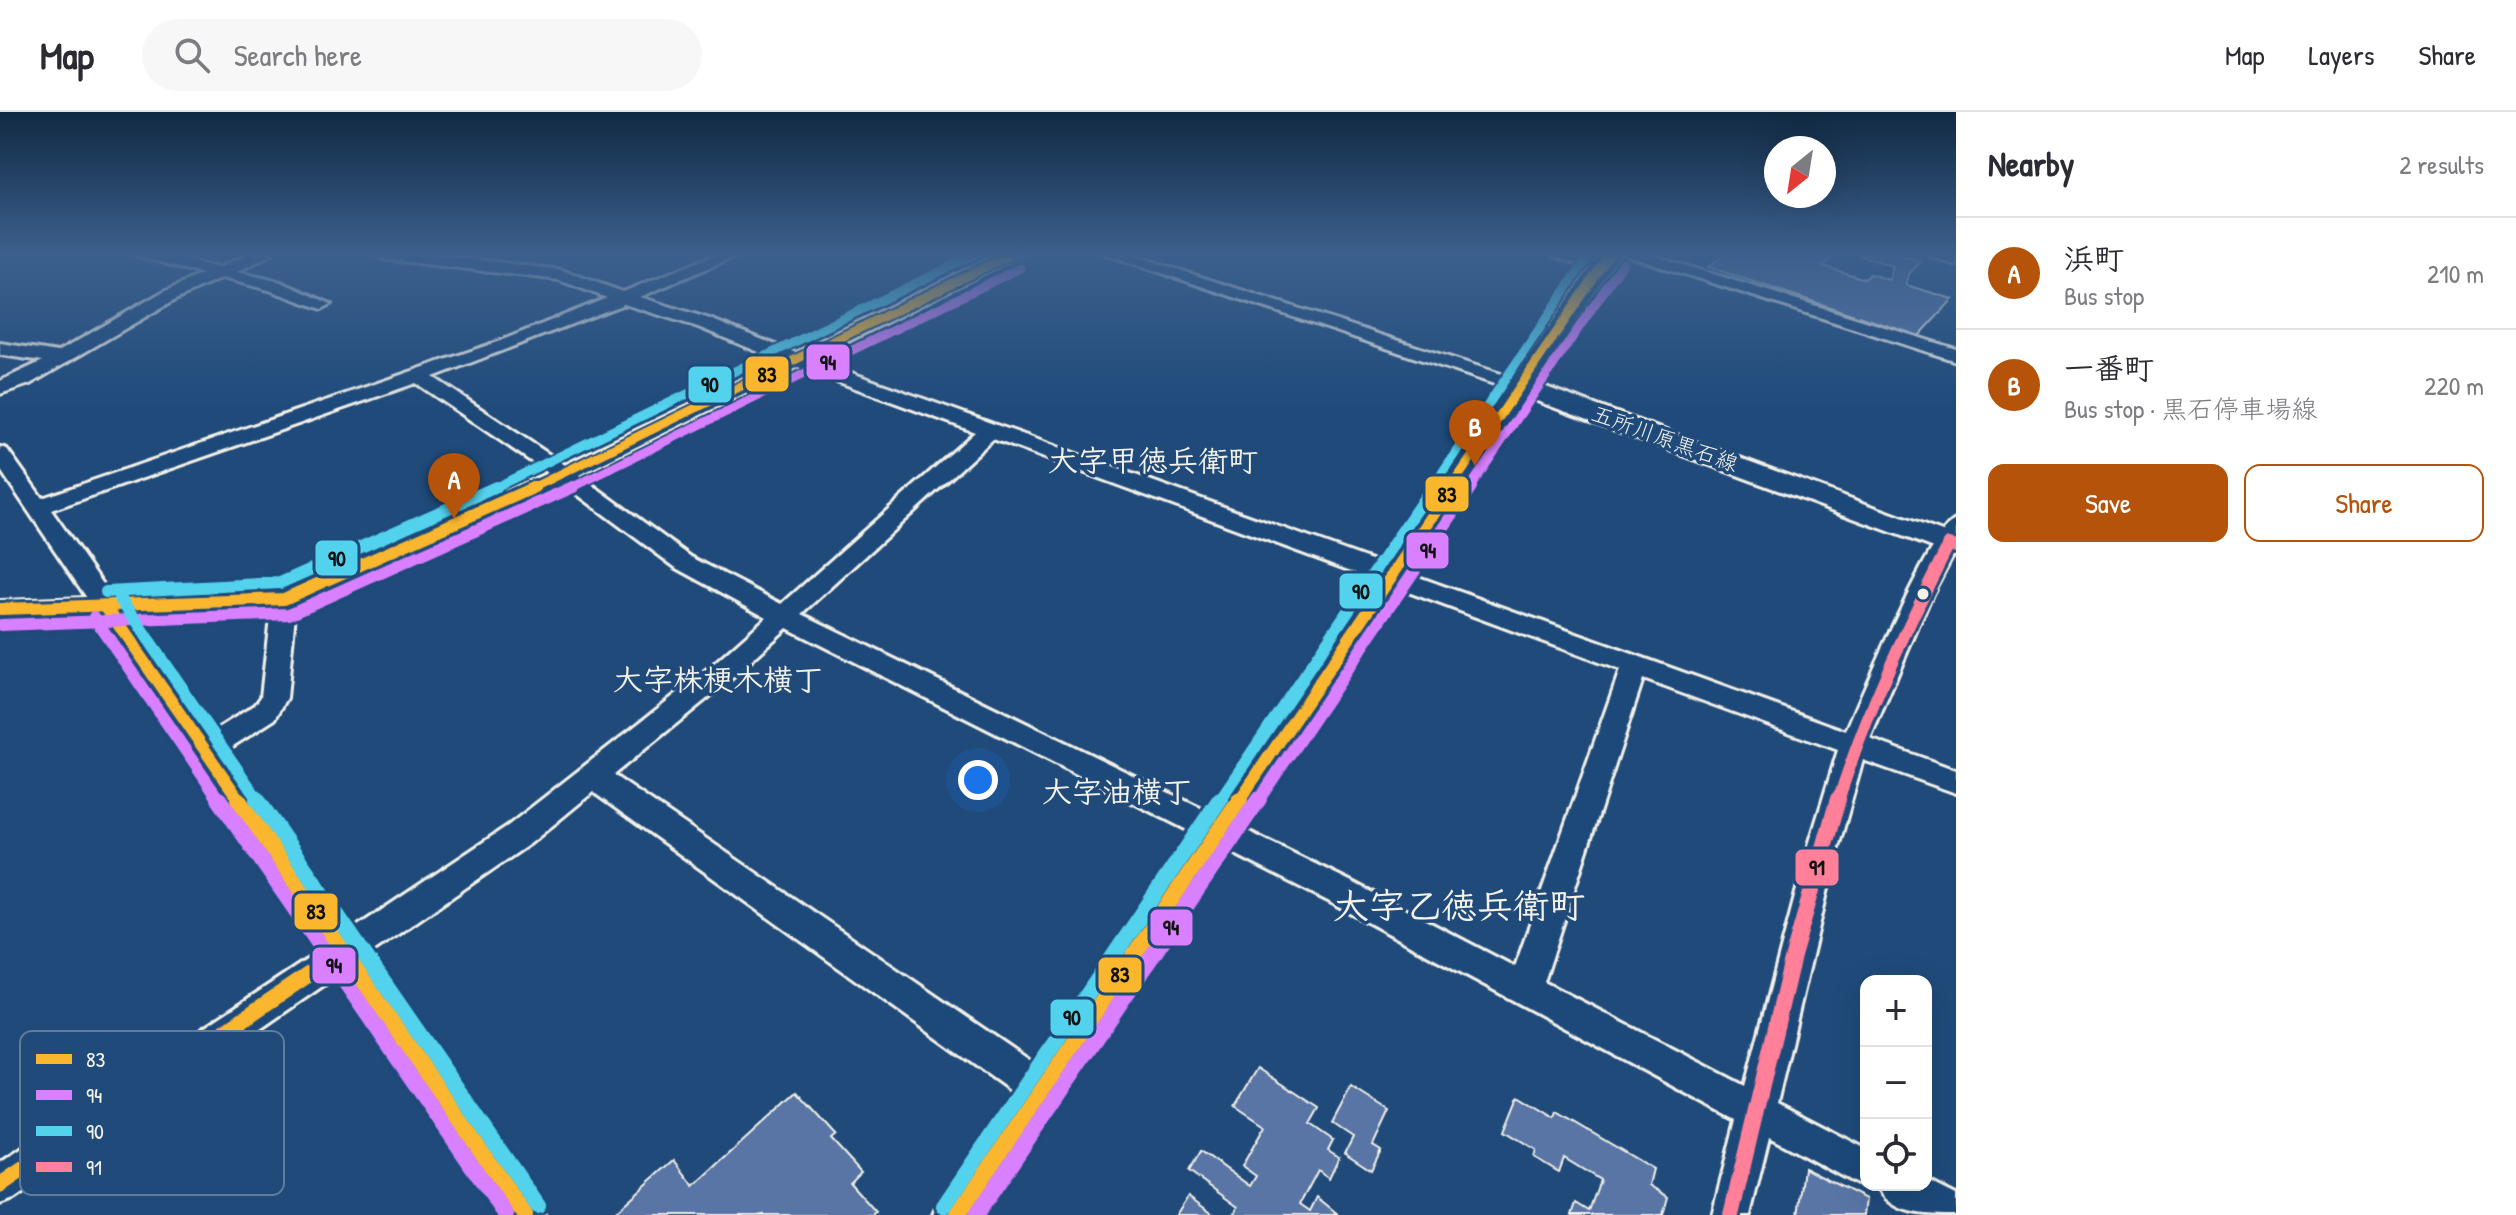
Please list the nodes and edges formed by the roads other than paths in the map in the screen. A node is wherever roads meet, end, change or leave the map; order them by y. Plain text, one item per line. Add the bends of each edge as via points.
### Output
1 (152, 305) edge
2 (607, 305) edge
3 (652, 305) edge
4 (909, 305) edge
5 (1271, 305) edge
6 (1576, 305) edge
7 (1796, 305) edge
8 (0, 349) edge
9 (1956, 355) edge
10 (62, 358) junction
11 (798, 360) junction
12 (418, 376) junction
13 (1522, 387) junction
14 (0, 388) edge
15 (989, 431) junction
16 (0, 453) edge
17 (564, 474) junction
18 (38, 507) junction
19 (1954, 540) edge
20 (1390, 575) junction
21 (284, 599) junction
22 (107, 608) junction
23 (0, 609) edge
24 (784, 616) junction
25 (1635, 664) junction
26 (1854, 744) junction
27 (205, 750) junction
28 (593, 776) junction
29 (1956, 782) edge
30 (1218, 830) junction
31 (343, 951) junction
32 (1524, 990) junction
33 (226, 1031) edge
34 (1041, 1090) junction
35 (1756, 1112) junction
36 (1860, 1166) edge
37 (20, 1171) edge
38 (0, 1185) edge
39 (1908, 1191) edge
40 (525, 1215) edge
41 (957, 1215) edge
42 (1731, 1215) edge
43 (1954, 1215) edge

1 - 10 street
2 - 12 street
3 - 11 street
4 - 11 street
5 - 13 street
6 - 13 main road
7 - 9 street
8 - 10 street
10 - 14 street
11 - 15 street
11 - 17 street
12 - 17 street
12 - 18 street
13 - 19 main road, 五所川原黒石線
13 - 20 main road
15 - 20 street
15 - 24 street
16 - 18 street
17 - 21 street
17 - 24 street via 683,562
18 - 22 street
19 - 26 street via 1920,594
20 - 25 street
20 - 30 main road
21 - 22 street
21 - 27 street via 274,698 265,712
22 - 23 street
22 - 27 street
24 - 28 street
24 - 30 street
25 - 26 street
25 - 32 street
26 - 29 street
26 - 35 street
27 - 31 street
28 - 31 street via 520,834
28 - 34 street
30 - 32 street
30 - 34 main road
31 - 33 street
31 - 40 street
32 - 35 street
34 - 41 main road
35 - 36 street
35 - 42 street
37 - 38 street
39 - 43 street

